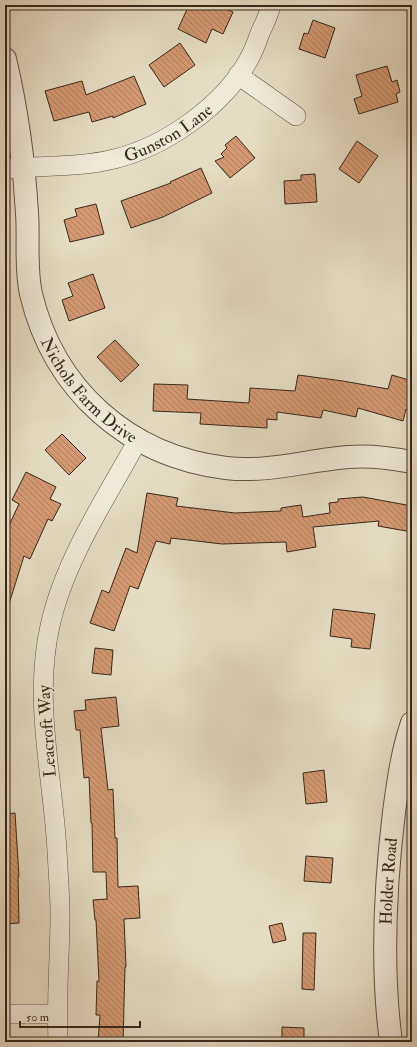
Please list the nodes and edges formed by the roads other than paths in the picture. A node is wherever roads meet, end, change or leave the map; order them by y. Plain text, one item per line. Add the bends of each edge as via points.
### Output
1 (271, 5) edge
2 (5, 59) edge
3 (238, 75) junction
4 (296, 116) dead end
5 (14, 168) edge
6 (138, 440) junction
7 (412, 462) edge
8 (412, 723) edge
9 (5, 1014) edge
10 (57, 1014) junction
11 (58, 1042) edge
12 (391, 1042) edge

1 - 3 street, Gunston Lane via 259,36
2 - 5 street, Nichols Farm Drive via 13,93
3 - 4 street
3 - 5 street, Gunston Lane via 221,96 198,117 173,134 142,149 114,159 86,164
5 - 6 street, Nichols Farm Drive via 27,216 27,264 31,292 47,341 65,373 84,397 105,417
6 - 7 street, Nichols Farm Drive via 165,453 196,463 228,468 257,468 349,457 381,457
6 - 10 street, Leacroft Way via 75,553 61,588 44,660 42,697 57,848 60,912
8 - 12 street, Holder Road via 397,789 389,858 385,974
9 - 10 street
10 - 11 street, Leacroft Way

